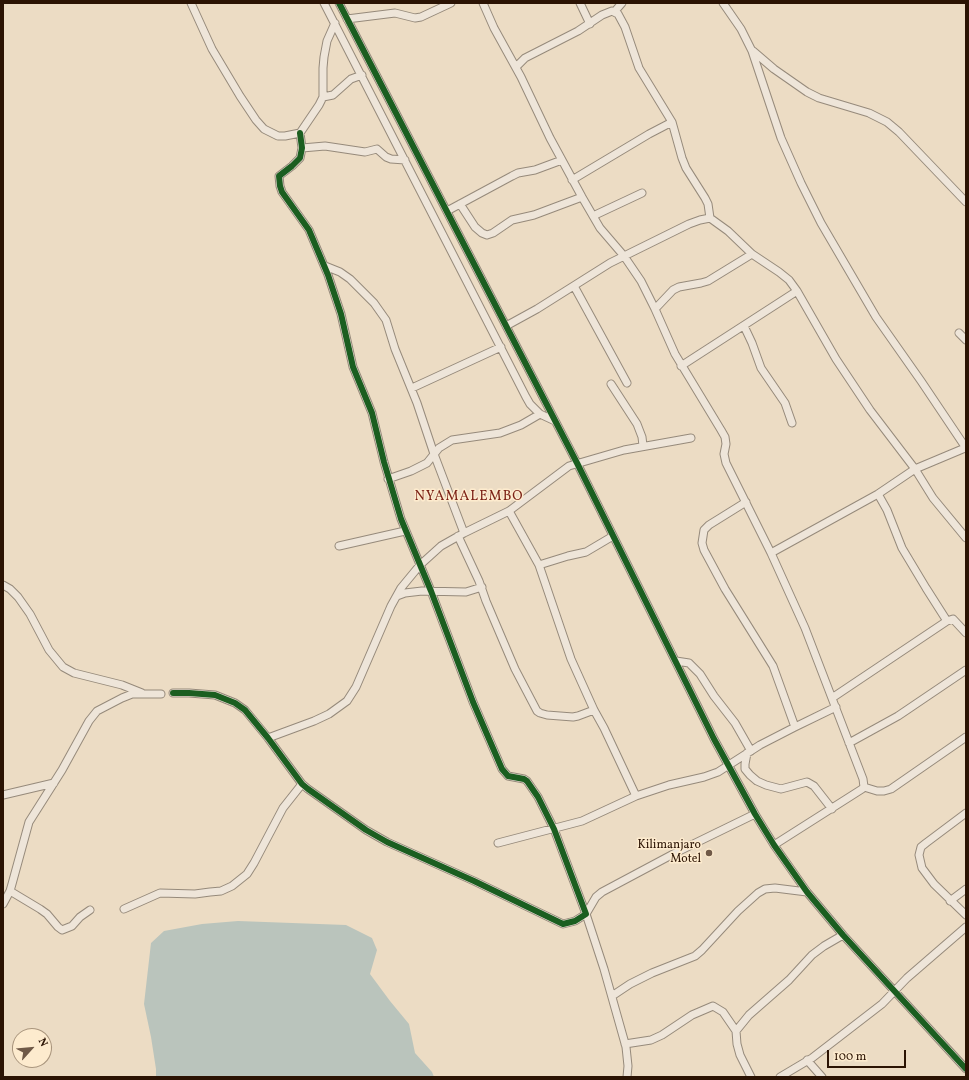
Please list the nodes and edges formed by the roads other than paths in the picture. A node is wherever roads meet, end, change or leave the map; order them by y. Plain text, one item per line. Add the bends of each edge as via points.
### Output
1 (191, 3) edge
2 (324, 3) edge
3 (339, 3) edge
4 (451, 3) edge
5 (483, 3) edge
6 (580, 3) edge
7 (622, 3) edge
8 (723, 3) edge
9 (615, 11) junction
10 (347, 19) junction
11 (335, 23) junction
12 (590, 24) junction
13 (752, 51) junction
14 (516, 67) junction
15 (362, 75) junction
16 (323, 97) junction
17 (672, 122) junction
18 (300, 132) junction
19 (302, 148) junction
20 (404, 160) junction
21 (562, 160) junction
22 (572, 180) junction
23 (642, 193) dead end
24 (582, 197) junction
25 (966, 202) edge
26 (460, 204) junction
27 (447, 212) junction
28 (593, 216) junction
29 (710, 218) junction
30 (752, 254) junction
31 (624, 256) junction
32 (325, 266) junction
33 (574, 286) junction
34 (797, 291) junction
35 (655, 309) junction
36 (506, 326) junction
37 (744, 326) junction
38 (959, 333) dead end
39 (966, 340) edge
40 (501, 347) junction
41 (681, 366) junction
42 (627, 383) dead end
43 (611, 384) dead end
44 (412, 388) junction
45 (540, 414) junction
46 (555, 421) junction
47 (792, 423) dead end
48 (691, 438) dead end
49 (643, 446) junction
50 (966, 448) edge
51 (434, 454) junction
52 (577, 463) junction
53 (915, 469) junction
54 (388, 479) junction
55 (878, 494) junction
56 (746, 502) junction
57 (509, 511) junction
58 (405, 531) junction
59 (461, 534) junction
60 (613, 536) junction
61 (966, 538) edge
62 (339, 546) dead end
63 (771, 553) junction
64 (420, 565) junction
65 (539, 565) junction
66 (3, 586) edge
67 (482, 587) junction
68 (431, 591) junction
69 (397, 596) junction
70 (947, 621) junction
71 (966, 633) edge
72 (676, 661) junction
73 (966, 670) edge
74 (143, 693) junction
75 (174, 693) dead end
76 (161, 694) dead end
77 (832, 698) junction
78 (836, 707) junction
79 (594, 710) junction
80 (795, 726) junction
81 (966, 736) edge
82 (268, 738) junction
83 (850, 743) junction
84 (749, 752) junction
85 (728, 766) junction
86 (54, 783) junction
87 (302, 784) junction
88 (864, 787) junction
89 (3, 795) edge
90 (636, 796) junction
91 (832, 809) junction
92 (966, 813) edge
93 (755, 814) junction
94 (554, 829) junction
95 (498, 843) dead end
96 (774, 845) junction
97 (966, 889) edge
98 (10, 891) junction
99 (807, 892) junction
100 (950, 900) junction
101 (3, 904) edge
102 (124, 909) dead end
103 (90, 910) dead end
104 (586, 914) junction
105 (966, 915) edge
106 (966, 927) edge
107 (843, 935) junction
108 (893, 991) junction
109 (612, 996) junction
110 (736, 1030) junction
111 (625, 1044) junction
112 (807, 1060) junction
113 (966, 1069) edge
114 (627, 1077) edge
115 (751, 1077) edge
116 (780, 1077) edge
117 (822, 1077) edge

1 - 18 street via 212,49 240,96 264,129 278,136
2 - 11 street
3 - 10 street
4 - 10 street via 415,18 395,13
5 - 14 street
6 - 12 street
7 - 9 street
8 - 13 street
9 - 12 street via 602,15
9 - 17 street via 621,18 639,68
10 - 27 street
11 - 15 street
11 - 16 street via 324,57
12 - 14 street via 525,58
13 - 25 street via 807,92 887,122
13 - 50 street via 780,138 821,223 876,317
14 - 21 street
15 - 16 street via 351,79 333,95
15 - 20 street
16 - 18 street
17 - 22 street
17 - 29 street via 682,158 708,204
18 - 19 street
19 - 20 street via 326,146 365,152 377,149 386,157
19 - 32 street via 300,158 278,179 282,192 314,239
20 - 40 street
21 - 22 street
21 - 26 street via 518,173
22 - 24 street
23 - 28 street
24 - 26 street via 534,215 512,220 493,234 487,235 475,227
24 - 28 street
26 - 27 street
27 - 36 street
28 - 31 street
29 - 30 street via 728,230
29 - 31 street via 689,224
30 - 34 street via 779,272
30 - 35 street via 708,280 673,290
31 - 33 street
31 - 35 street via 641,281
32 - 44 street via 344,274 381,312
32 - 54 street via 341,314 353,367 372,413
33 - 36 street
33 - 42 street
34 - 37 street
34 - 53 street via 836,359
35 - 41 street
36 - 46 street
37 - 41 street
37 - 47 street via 761,368 785,403
38 - 39 street
40 - 44 street
40 - 45 street via 530,404
41 - 56 street via 725,437 726,463
43 - 49 street via 637,424
44 - 51 street
45 - 46 street
45 - 51 street via 500,433 452,440
46 - 52 street
48 - 49 street
49 - 52 street
50 - 53 street
51 - 54 street via 420,467
51 - 59 street
52 - 57 street via 558,473
52 - 60 street
53 - 55 street
53 - 61 street via 933,498
54 - 58 street
55 - 63 street
55 - 70 street via 902,548
56 - 63 street
56 - 80 street via 709,525 704,530 702,543 729,595 773,666
57 - 59 street
57 - 65 street
58 - 62 street
58 - 64 street
59 - 64 street via 441,546
59 - 67 street
60 - 65 street via 586,552
60 - 72 street
63 - 77 street via 805,628
64 - 68 street
64 - 69 street
65 - 79 street via 571,659
66 - 74 street via 18,597 49,650 64,667 74,673
67 - 68 street via 466,592
67 - 79 street via 512,662 537,711 542,714 573,717
68 - 69 street
68 - 94 street via 473,702 502,769 508,776 524,778 530,783
69 - 82 street via 347,702 314,721
70 - 71 street via 953,619
70 - 77 street
72 - 84 street via 688,663 700,674 735,723
72 - 85 street
73 - 83 street via 898,716
74 - 76 street
74 - 86 street via 132,694 97,711
75 - 82 street via 205,693 225,698 245,710
77 - 78 street
78 - 80 street
78 - 83 street
79 - 90 street
80 - 84 street
81 - 88 street via 891,788 877,791
82 - 87 street
83 - 88 street
84 - 85 street
84 - 91 street via 746,769 757,781 780,789 807,782 814,786
85 - 90 street via 704,777
85 - 93 street
86 - 89 street
86 - 98 street via 29,822
87 - 102 street via 284,808 254,864 247,874 232,886 221,891 195,894 160,893
87 - 104 street via 387,842 563,924 575,921
88 - 91 street
90 - 94 street via 582,821
91 - 96 street
92 - 100 street via 921,847 919,855 926,874
93 - 96 street
93 - 104 street via 607,890 596,897
94 - 95 street
94 - 104 street
96 - 99 street
97 - 100 street
98 - 101 street
98 - 103 street via 40,908 62,930 72,926
99 - 107 street
99 - 109 street via 765,889 738,911 695,956 630,984
100 - 105 street
104 - 109 street
106 - 108 street
107 - 108 street
107 - 110 street via 812,955
108 - 112 street via 882,1004
108 - 113 street
109 - 111 street
110 - 111 street via 723,1012 713,1006 692,1015 651,1040
110 - 115 street via 740,1055
111 - 114 street
112 - 116 street
112 - 117 street

